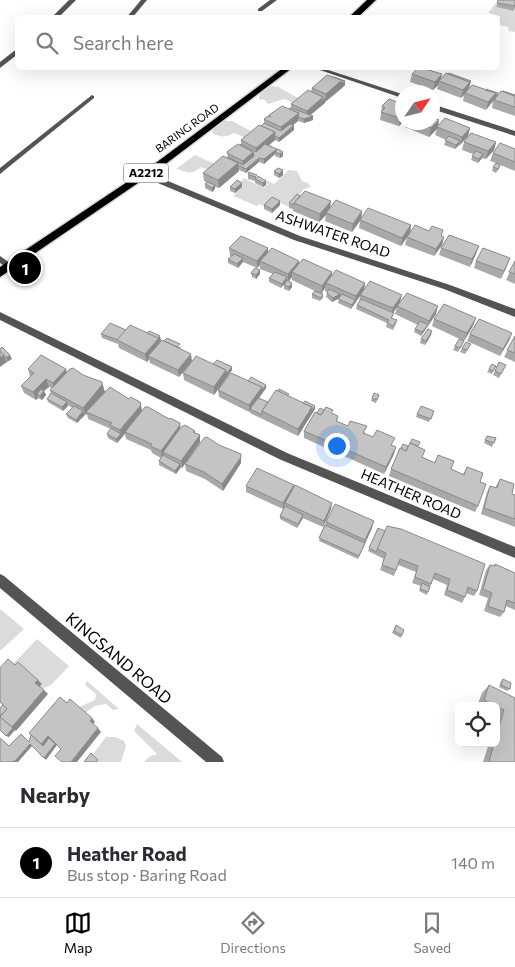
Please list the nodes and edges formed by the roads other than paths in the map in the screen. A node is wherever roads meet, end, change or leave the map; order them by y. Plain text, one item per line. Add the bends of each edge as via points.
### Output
1 (73, 0) edge
2 (144, 0) edge
3 (274, 0) edge
4 (372, 0) edge
5 (260, 10) dead end
6 (57, 15) edge
7 (132, 15) edge
8 (355, 15) edge
9 (15, 53) edge
10 (0, 66) edge
11 (285, 70) edge
12 (323, 70) edge
13 (395, 94) edge
14 (92, 98) dead end
15 (440, 109) edge
16 (515, 134) edge
17 (0, 172) edge
18 (144, 174) junction
19 (0, 259) edge
20 (10, 266) junction
21 (0, 273) edge
22 (515, 313) edge
23 (0, 316) edge
24 (515, 553) edge
25 (0, 580) edge
26 (217, 762) edge

1 - 6 street
2 - 7 lane
3 - 5 lane
4 - 8 main road
9 - 10 street
11 - 18 main road, BARING ROAD / A2212
12 - 13 street
14 - 17 lane
15 - 16 street
18 - 20 main road, BARING ROAD / A2212
18 - 22 street, ASHWATER ROAD via 302,241 447,287
19 - 20 street
20 - 21 main road, BARING ROAD / A2212
23 - 24 street, HEATHER ROAD via 283,456
25 - 26 street, KINGSAND ROAD

